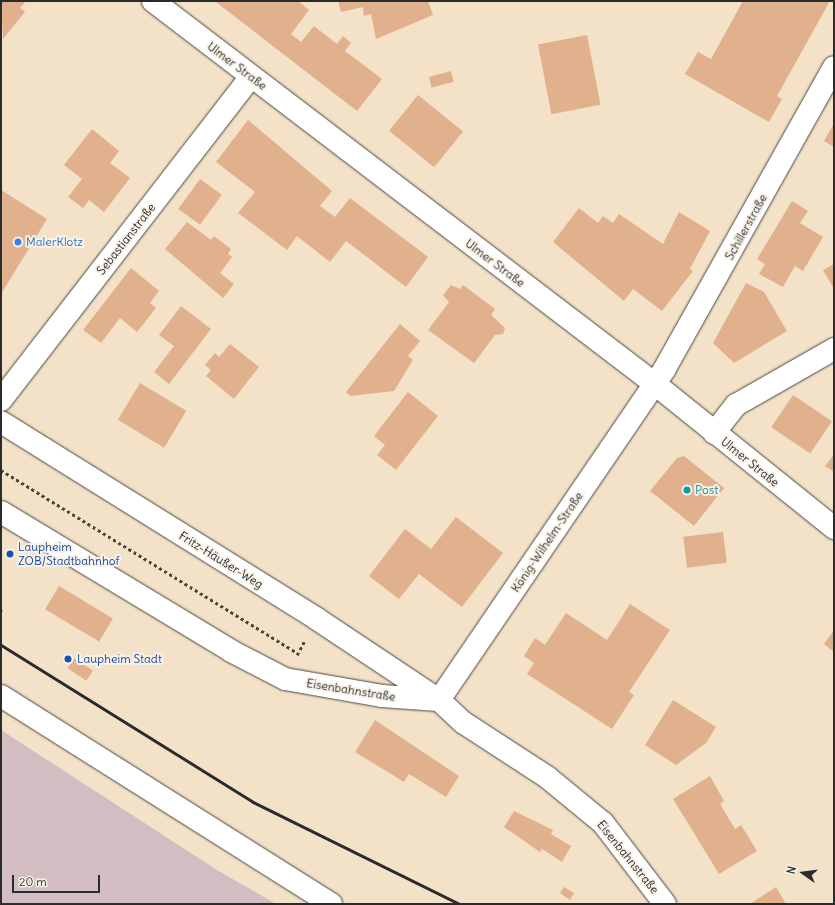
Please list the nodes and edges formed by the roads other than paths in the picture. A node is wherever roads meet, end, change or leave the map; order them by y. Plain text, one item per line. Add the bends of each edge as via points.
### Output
1 (153, 1) edge
2 (834, 67) edge
3 (251, 77) junction
4 (834, 349) edge
5 (655, 384) junction
6 (1, 400) edge
7 (1, 422) edge
8 (714, 433) junction
9 (1, 512) edge
10 (834, 528) edge
11 (1, 696) edge
12 (439, 700) junction
13 (331, 904) edge
14 (665, 904) edge

1 - 3 street, Ulmer Straße
2 - 5 street, Schillerstraße via 691,325
3 - 5 street, Ulmer Straße
3 - 6 street, Sebastianstraße
4 - 8 street via 736,405
5 - 8 street, Ulmer Straße
5 - 12 street, König-Wilhelm-Straße
7 - 12 street, Fritz-Häußer-Weg via 317,619
8 - 10 street, Ulmer Straße
9 - 12 street, Eisenbahnstraße via 231,651 286,679 382,696
11 - 13 street
12 - 14 street, Eisenbahnstraße via 464,723 547,777 603,823

